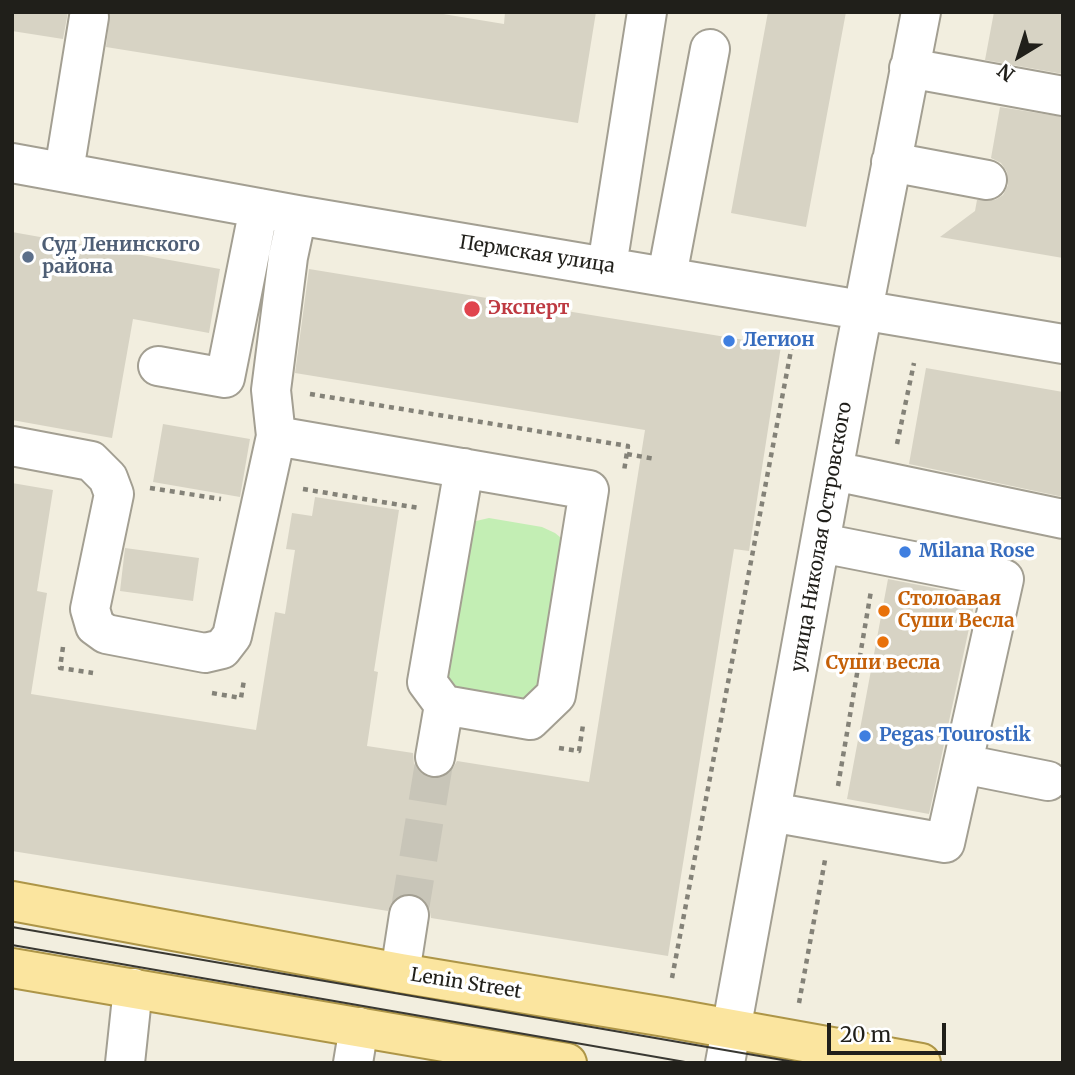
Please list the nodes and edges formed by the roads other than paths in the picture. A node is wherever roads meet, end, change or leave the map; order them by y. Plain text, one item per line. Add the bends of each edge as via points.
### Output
1 (647, 12) edge
2 (921, 12) edge
3 (89, 18) dead end
4 (710, 49) dead end
5 (909, 68) junction
6 (1063, 96) edge
7 (891, 162) junction
8 (12, 163) edge
9 (64, 171) junction
10 (987, 180) dead end
11 (259, 208) junction
12 (297, 215) junction
13 (607, 266) junction
14 (667, 276) junction
15 (865, 309) junction
16 (1063, 344) edge
17 (158, 366) dead end
18 (276, 436) junction
19 (12, 446) edge
20 (464, 468) junction
21 (834, 471) junction
22 (1063, 519) edge
23 (821, 543) junction
24 (444, 705) junction
25 (435, 757) tunnel mouth
26 (963, 764) junction
27 (1048, 781) dead end
28 (771, 812) junction
29 (12, 901) edge
30 (409, 915) tunnel mouth
31 (12, 968) edge
32 (400, 973) junction
33 (133, 988) junction
34 (356, 1045) edge
35 (727, 1047) edge
36 (125, 1063) edge
37 (567, 1063) edge
38 (921, 1063) edge

1 - 13 street
2 - 5 street, улица Николая Островского
3 - 9 street
4 - 14 street
5 - 6 street
5 - 7 street, улица Николая Островского
7 - 10 street
7 - 15 street, улица Николая Островского
8 - 9 street, Пермская улица
9 - 11 street, Пермская улица
11 - 12 street, Пермская улица
11 - 17 street via 225,378
12 - 13 street, Пермская улица
12 - 18 street via 271,390
13 - 14 street, Пермская улица
14 - 15 street, Пермская улица
15 - 16 street, Пермская улица
15 - 21 street, улица Николая Островского
18 - 19 street via 232,636 222,649 205,653 106,634 95,626 90,609 114,494 108,478 91,461
18 - 20 street
20 - 24 street via 427,682
20 - 24 street via 589,490 556,695 530,720
21 - 22 street
21 - 23 street, улица Николая Островского
23 - 26 street via 1004,579
23 - 28 street, улица Николая Островского
24 - 25 street
26 - 27 street
26 - 28 street via 945,844
28 - 35 street, улица Николая Островского
29 - 32 main road, Lenin Street
30 - 32 street
31 - 33 main road
32 - 35 main road, Lenin Street
33 - 34 main road
33 - 36 street
34 - 37 main road
35 - 38 main road, Lenin Street

